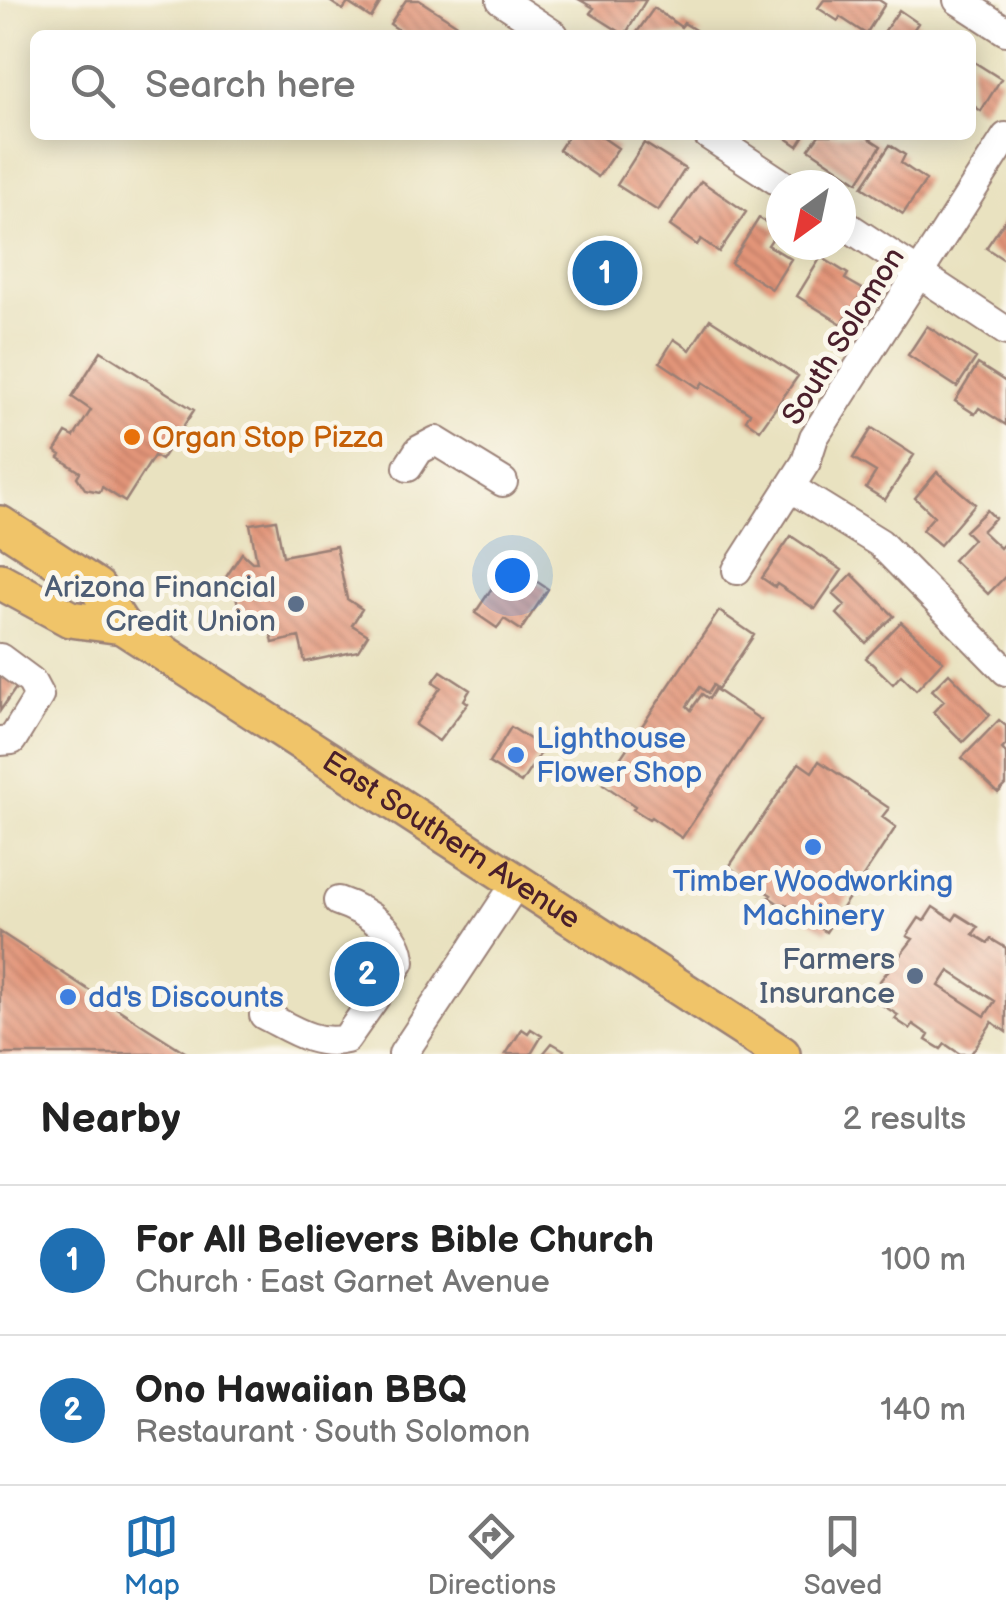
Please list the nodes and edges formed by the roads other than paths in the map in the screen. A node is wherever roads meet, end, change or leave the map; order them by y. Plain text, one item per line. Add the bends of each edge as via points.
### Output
1 (501, 0) edge
2 (958, 0) edge
3 (546, 30) edge
4 (1006, 31) edge
5 (1006, 137) edge
6 (716, 140) edge
7 (766, 173) edge
8 (856, 232) edge
9 (919, 273) junction
10 (1006, 332) edge
11 (408, 467) dead end
12 (503, 482) dead end
13 (790, 488) junction
14 (2, 526) edge
15 (736, 570) dead end
16 (0, 581) edge
17 (122, 626) junction
18 (0, 658) edge
19 (1006, 672) edge
20 (30, 680) junction
21 (0, 731) edge
22 (0, 741) edge
23 (517, 882) junction
24 (338, 901) dead end
25 (264, 1015) dead end
26 (403, 1054) edge
27 (782, 1054) edge

1 - 3 street
2 - 4 street
5 - 9 street, South Solomon
6 - 7 street
8 - 9 street
9 - 10 street
9 - 13 street, South Solomon via 814,437
11 - 12 street via 419,450 436,442
13 - 15 street, South Solomon
13 - 19 street via 880,544
14 - 17 main road, East Southern Avenue via 97,587
16 - 17 main road, East Southern Avenue via 70,620
17 - 23 main road, East Southern Avenue
18 - 20 street
20 - 21 street
20 - 22 street via 39,696 12,740
23 - 26 street
23 - 27 main road, East Southern Avenue
24 - 25 street via 394,938 400,962 346,1039 312,1039

